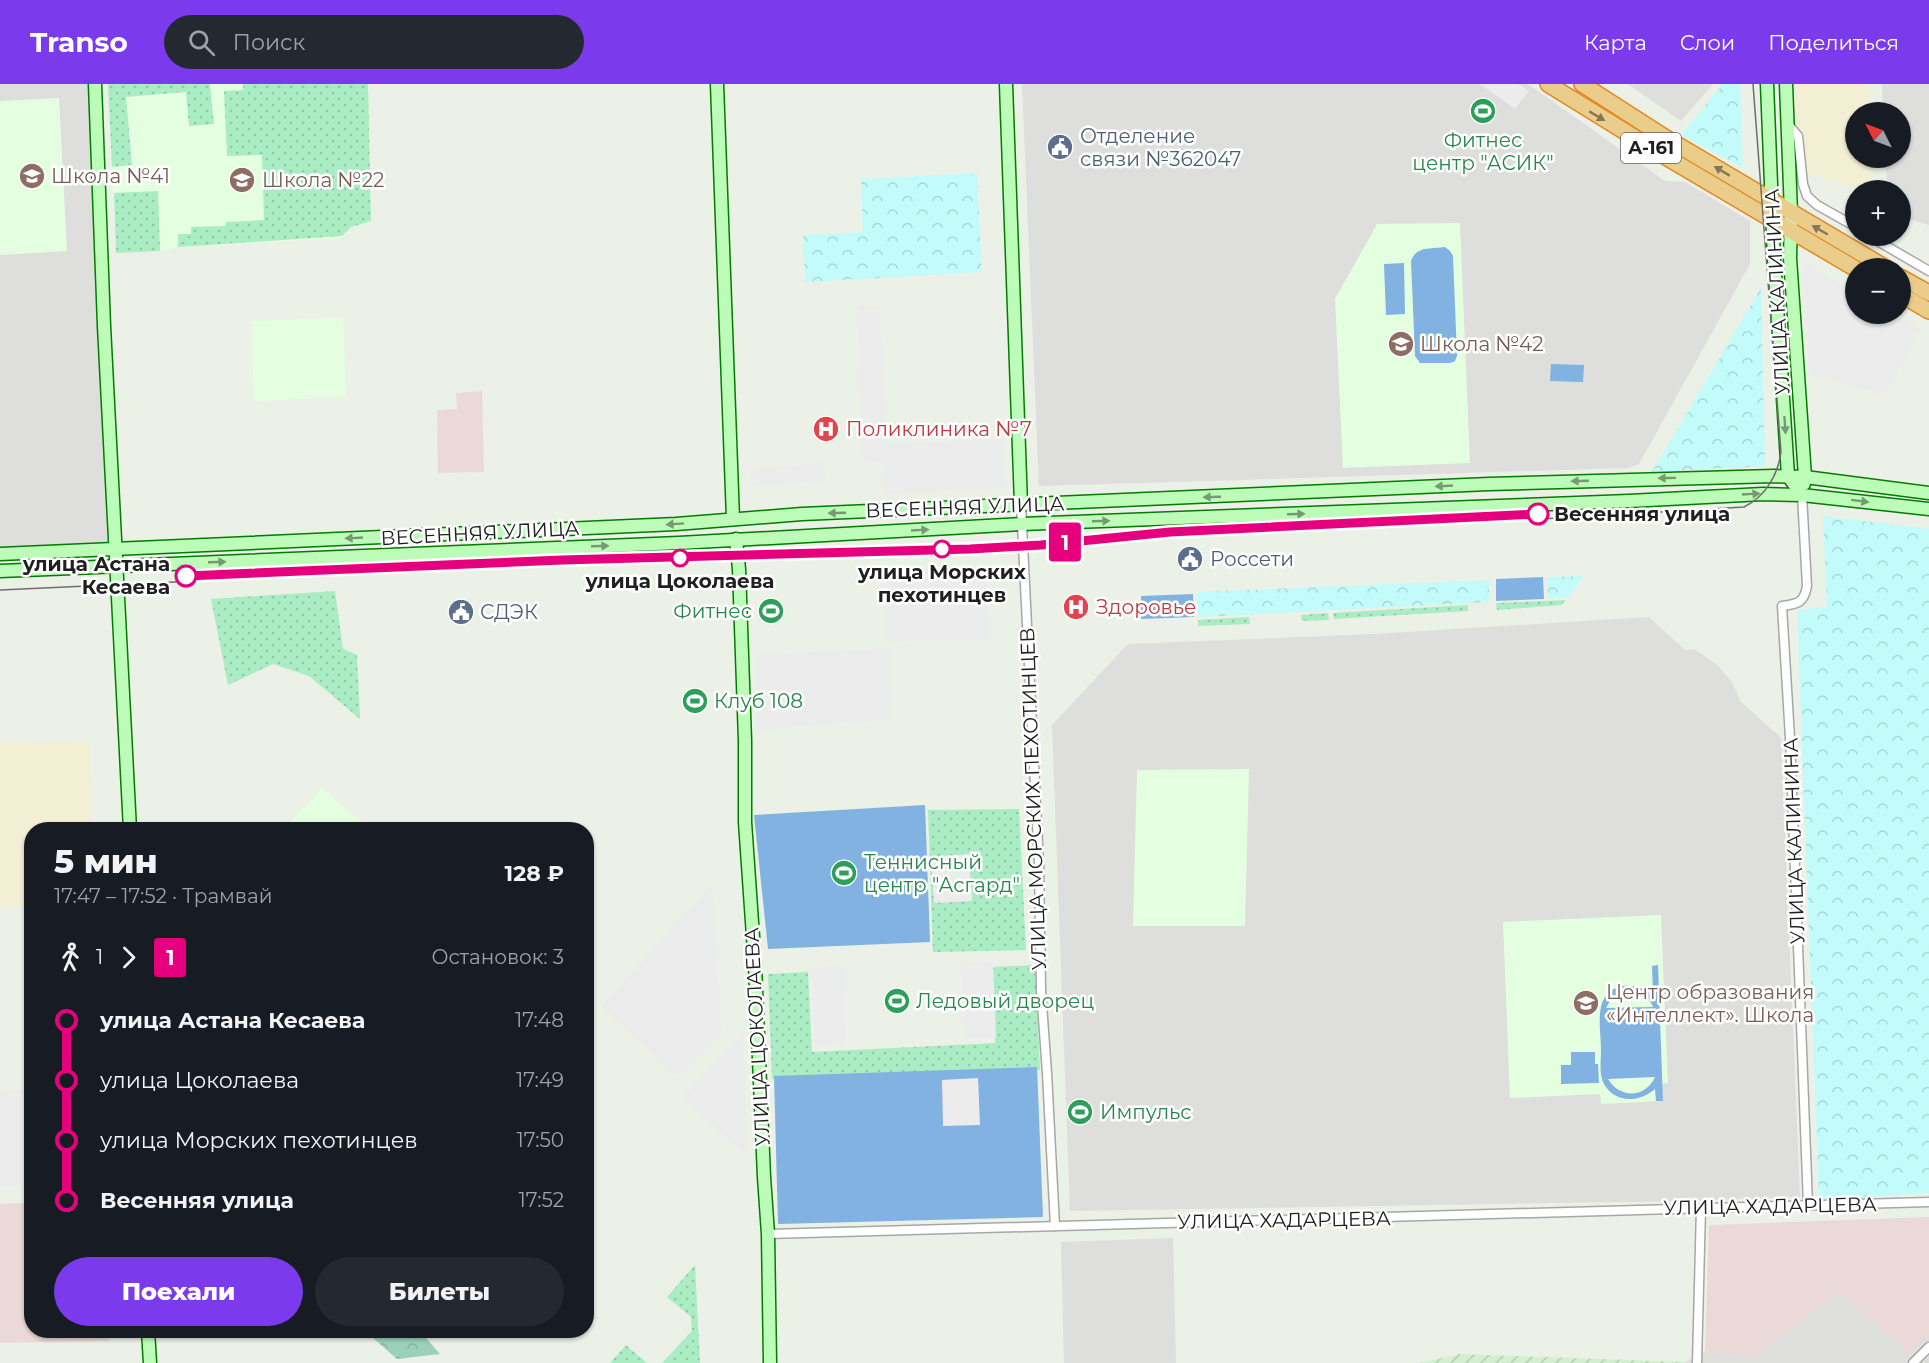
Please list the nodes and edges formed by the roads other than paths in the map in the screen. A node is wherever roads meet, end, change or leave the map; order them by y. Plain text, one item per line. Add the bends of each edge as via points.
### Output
1 (95, 84) edge
2 (717, 84) edge
3 (1006, 84) edge
4 (1548, 84) edge
5 (1581, 84) edge
6 (1767, 84) edge
7 (1786, 84) edge
8 (1787, 124) junction
9 (1789, 163) junction
10 (1801, 170) junction
11 (1772, 201) junction
12 (1791, 213) junction
13 (1773, 220) junction
14 (1845, 222) edge
15 (1790, 231) junction
16 (1886, 246) edge
17 (1869, 258) edge
18 (1845, 263) edge
19 (1929, 271) edge
20 (1911, 283) edge
21 (1929, 293) edge
22 (1911, 300) edge
23 (1929, 310) edge
24 (1788, 476) junction
25 (1805, 477) junction
26 (1929, 493) edge
27 (1802, 495) junction
28 (1021, 505) junction
29 (1929, 509) edge
30 (733, 519) junction
31 (1022, 525) junction
32 (736, 539) junction
33 (116, 549) junction
34 (0, 554) edge
35 (116, 566) junction
36 (0, 571) edge
37 (130, 822) edge
38 (1929, 1202) edge
39 (1808, 1205) junction
40 (1701, 1208) junction
41 (1054, 1226) junction
42 (768, 1234) junction
43 (148, 1338) edge
44 (1929, 1347) edge
45 (1697, 1360) edge
46 (150, 1363) edge
47 (770, 1363) edge
48 (1705, 1363) edge
49 (1913, 1363) edge

1 - 33 street
2 - 30 street, УЛИЦА ЦОКОЛАЕВА
3 - 28 street, УЛИЦА МОРСКИХ ПЕХОТИНЦЕВ
4 -> 13 highway, А-161
11 -> 5 highway, А-161
6 - 11 street, УЛИЦА КАЛИНИНА
7 - 8 street, УЛИЦА КАЛИНИНА
8 - 9 street, УЛИЦА КАЛИНИНА
8 - 10 street via 1798,136
9 - 10 street
9 - 12 street, УЛИЦА КАЛИНИНА
10 - 14 street via 1807,196
11 - 12 highway, А-161
11 - 13 street, УЛИЦА КАЛИНИНА
12 - 15 street, УЛИЦА КАЛИНИНА
17 -> 12 highway, А-161
13 - 15 highway, А-161
13 -> 24 street, УЛИЦА КАЛИНИНА
15 - 18 highway, А-161
15 - 25 street, УЛИЦА КАЛИНИНА
16 - 19 street
20 - 21 highway
22 - 23 highway
24 - 25 street, ВЕСЕННЯЯ УЛИЦА
24 - 27 street
24 -> 28 street, ВЕСЕННЯЯ УЛИЦА via 1489,484
25 - 26 street, ВЕСЕННЯЯ УЛИЦА
25 - 27 street, УЛИЦА КАЛИНИНА
27 -> 29 street, ВЕСЕННЯЯ УЛИЦА
31 -> 27 street, ВЕСЕННЯЯ УЛИЦА
27 - 39 street, УЛИЦА КАЛИНИНА via 1807,586 1805,596 1797,604 1782,606
28 -> 30 street, ВЕСЕННЯЯ УЛИЦА
28 - 31 street, УЛИЦА МОРСКИХ ПЕХОТИНЦЕВ
30 - 32 street, УЛИЦА ЦОКОЛАЕВА
30 -> 33 street, ВЕСЕННЯЯ УЛИЦА
32 -> 31 street, ВЕСЕННЯЯ УЛИЦА
31 - 41 street, УЛИЦА МОРСКИХ ПЕХОТИНЦЕВ
35 -> 32 street, ВЕСЕННЯЯ УЛИЦА
32 - 42 street, УЛИЦА ЦОКОЛАЕВА via 745,822
33 - 34 street, ВЕСЕННЯЯ УЛИЦА
33 - 35 street
35 - 36 street, ВЕСЕННЯЯ УЛИЦА
35 - 37 street
38 - 39 street, УЛИЦА ХАДАРЦЕВА
39 - 40 street, УЛИЦА ХАДАРЦЕВА
40 - 41 street, УЛИЦА ХАДАРЦЕВА
40 - 45 street
41 - 42 street, УЛИЦА ХАДАРЦЕВА
42 - 47 street
43 - 46 street
44 - 49 street
45 - 48 street

